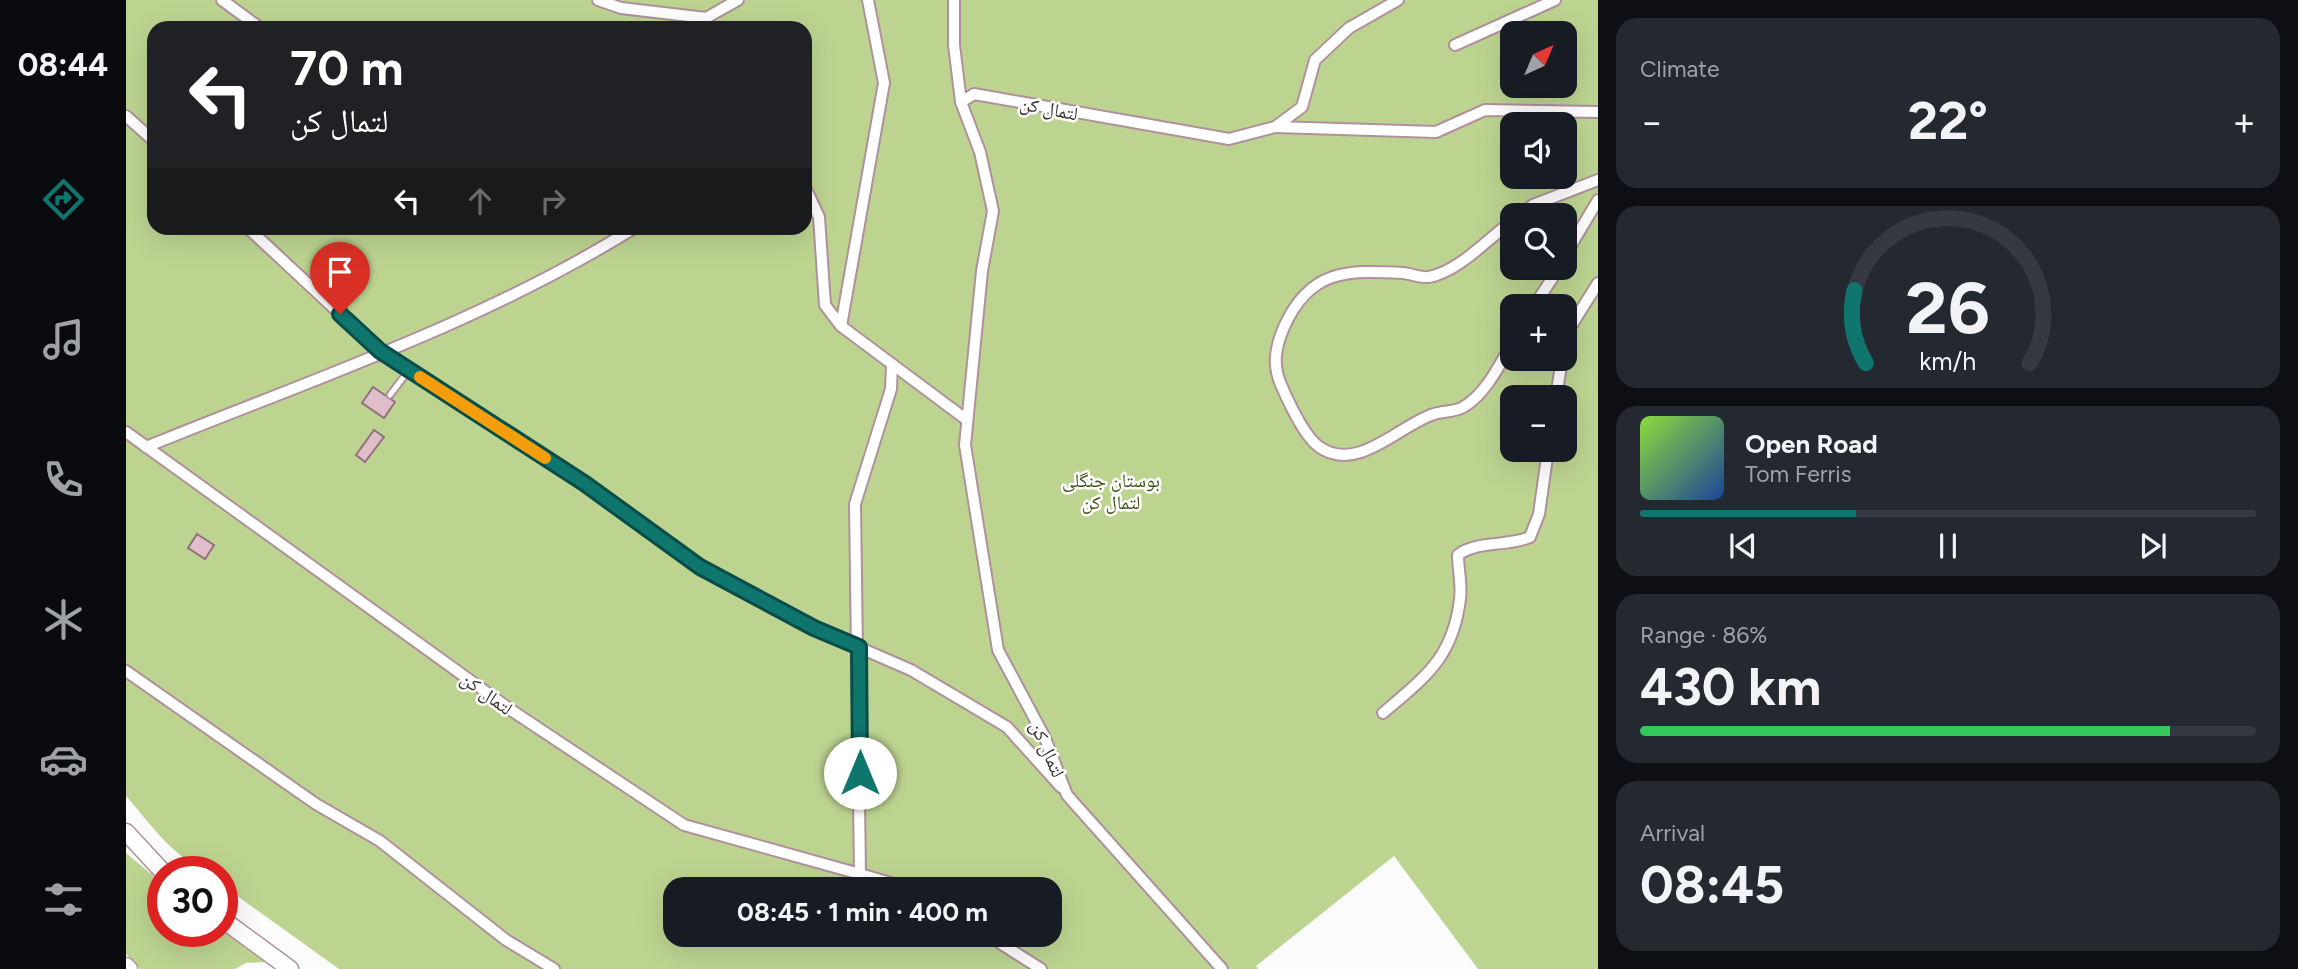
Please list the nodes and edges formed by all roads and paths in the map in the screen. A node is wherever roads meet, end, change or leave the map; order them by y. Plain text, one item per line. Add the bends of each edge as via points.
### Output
1 (222, 0) edge
2 (598, 0) edge
3 (738, 0) edge
4 (868, 0) edge
5 (954, 0) edge
6 (1398, 0) edge
7 (1555, 0) edge
8 (250, 21) edge
9 (1455, 45) dead end
10 (961, 102) junction
11 (1598, 112) edge
12 (126, 116) edge
13 (1275, 127) junction
14 (147, 135) edge
15 (1598, 180) edge
16 (1598, 200) edge
17 (812, 202) edge
18 (1538, 203) edge
19 (1500, 230) edge
20 (256, 235) edge
21 (622, 235) edge
22 (1577, 235) edge
23 (1598, 283) edge
24 (1577, 316) edge
25 (841, 326) junction
26 (380, 351) junction
27 (892, 363) junction
28 (1500, 364) edge
29 (409, 370) junction
30 (390, 395) dead end
31 (967, 420) junction
32 (126, 432) edge
33 (146, 447) junction
34 (1546, 462) edge
35 (859, 647) junction
36 (126, 671) edge
37 (1383, 713) dead end
38 (1067, 795) junction
39 (126, 832) edge
40 (148, 856) edge
41 (860, 874) junction
42 (870, 877) edge
43 (238, 931) edge
44 (1006, 947) edge
45 (290, 969) edge
46 (554, 969) edge
47 (1041, 969) edge
48 (1222, 969) edge

1 - 8 street
2 - 3 street via 621,8 706,18
4 - 25 street via 884,83
5 - 10 street
6 - 13 street, لتمال کن via 1349,28 1315,60 1302,107
7 - 9 street
10 - 13 street, لتمال کن via 974,94 1229,139
10 - 31 street, لتمال کن via 980,152 993,211 982,271
11 - 13 street via 1485,110 1436,132
12 - 14 street
15 - 18 street
16 - 22 street
17 - 25 street via 819,217 825,305
19 - 28 street via 1446,271 1426,278 1406,273 1330,276 1305,293 1290,313 1277,343 1275,372 1290,407 1318,446 1342,455 1365,451 1433,414 1464,407
20 - 26 street, لتمال کن
21 - 26 street via 505,300
23 - 24 street
25 - 27 street
26 - 29 street, لتمال کن
26 - 33 street
27 - 31 street
27 - 35 street via 891,389 855,504
29 - 30 lane
29 - 35 street, لتمال کن via 584,483 700,567
31 - 38 street, لتمال کن via 965,445 998,650 1045,738
32 - 33 street, لتمال کن
33 - 41 street, لتمال کن via 511,710 684,825
34 - 37 street via 1539,514 1530,537 1514,544 1469,546 1458,555 1461,597 1440,661
35 - 38 street, لتمال کن via 911,670 1007,727
35 - 41 street
36 - 46 street via 316,804 380,841 506,940
38 - 48 street, لتمال کن
39 - 40 main road
41 - 42 street, لتمال کن
43 - 45 main road
44 - 47 street

